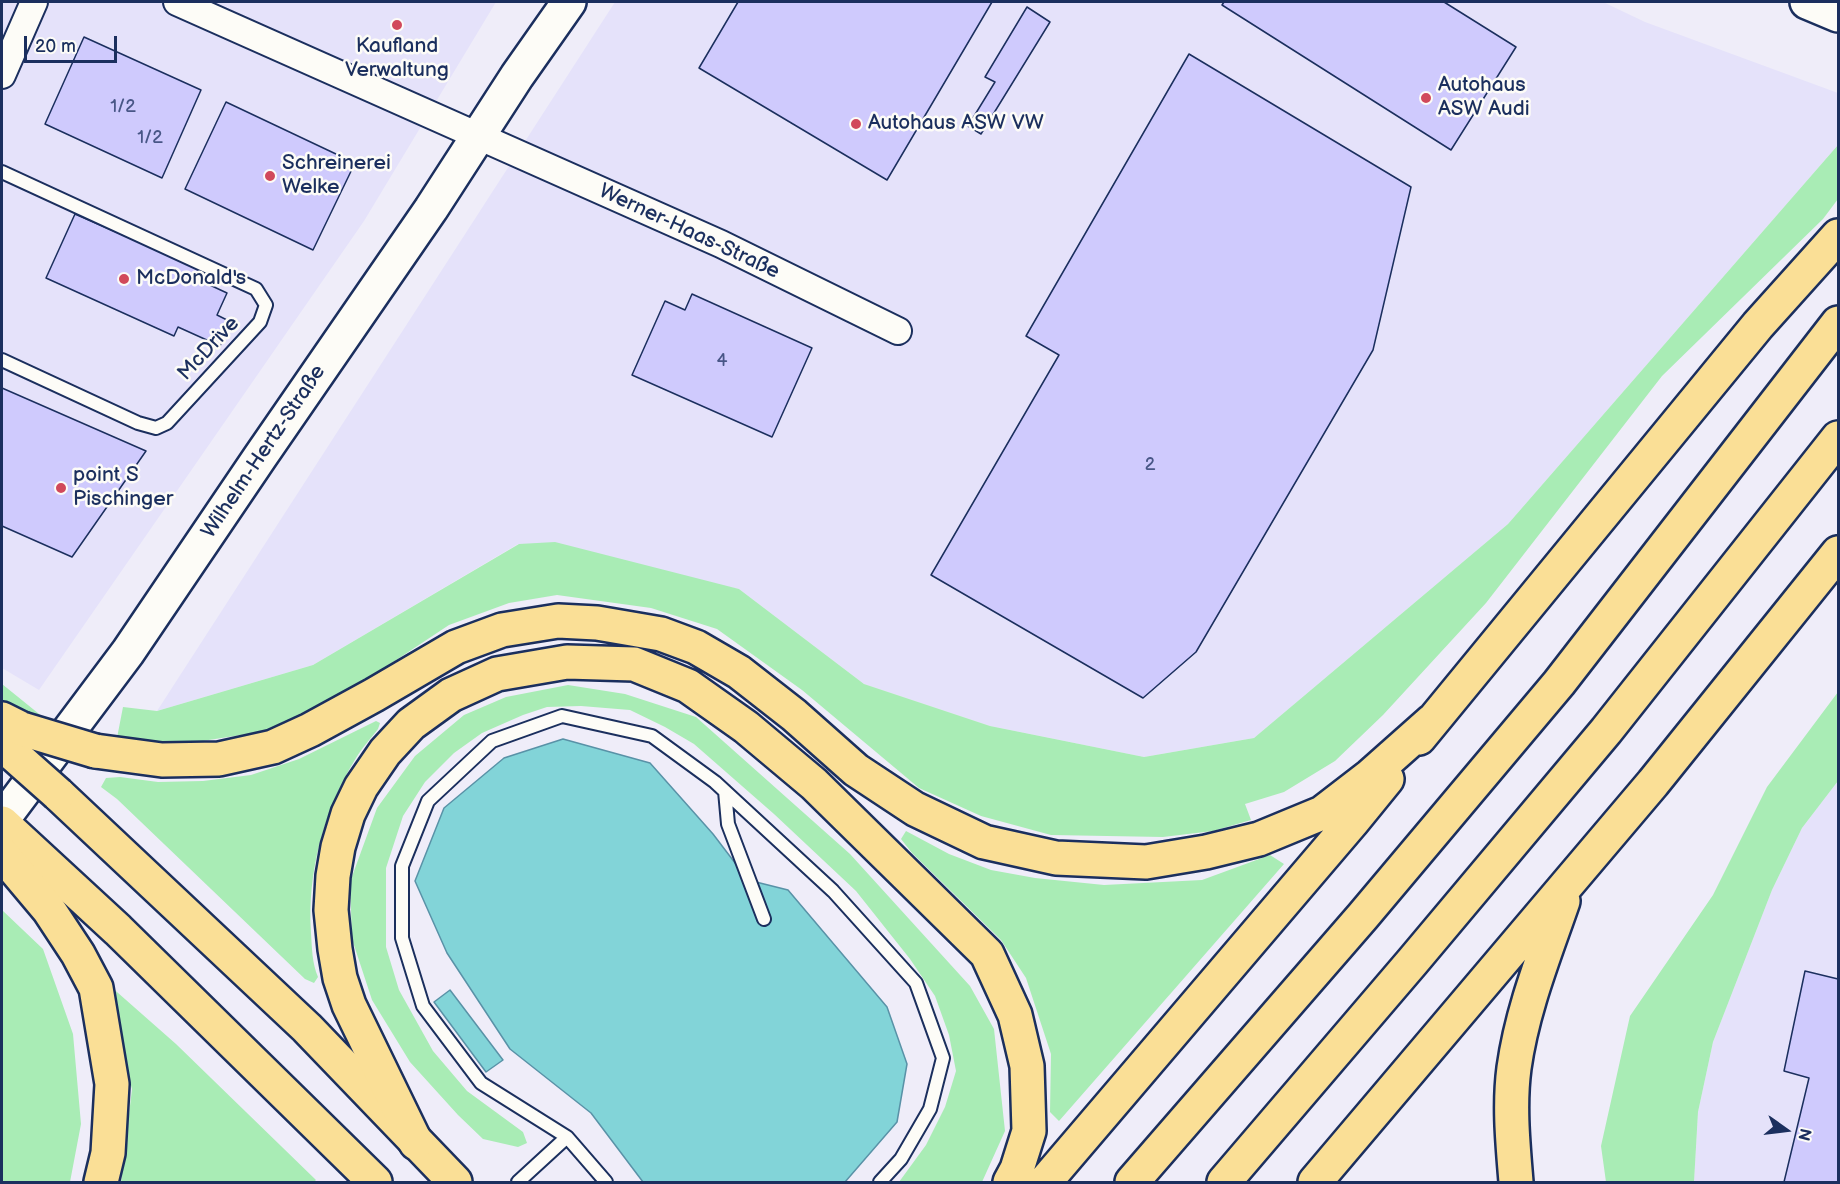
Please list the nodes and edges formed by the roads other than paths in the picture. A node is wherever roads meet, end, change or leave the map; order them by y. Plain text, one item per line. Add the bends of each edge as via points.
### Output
1 (34, 2) edge
2 (177, 2) edge
3 (558, 2) edge
4 (569, 2) edge
5 (1807, 2) edge
6 (1839, 15) edge
7 (2, 75) edge
8 (517, 76) junction
9 (478, 135) junction
10 (2, 172) edge
11 (1839, 236) edge
12 (1839, 323) edge
13 (898, 331) dead end
14 (2, 360) edge
15 (1839, 438) edge
16 (1839, 553) edge
17 (1432, 721) junction
18 (7, 735) edge
19 (725, 792) junction
20 (7, 840) edge
21 (1569, 884) junction
22 (764, 918) dead end
23 (567, 1137) junction
24 (416, 1143) junction
25 (101, 1182) edge
26 (375, 1182) edge
27 (455, 1182) edge
28 (518, 1182) edge
29 (606, 1182) edge
30 (880, 1182) edge
31 (1010, 1182) edge
32 (1045, 1182) edge
33 (1132, 1182) edge
34 (1224, 1182) edge
35 (1315, 1182) edge
36 (1516, 1182) edge

1 - 7 street
2 - 9 street, Werner-Haas-Straße
3 - 8 main road, Wilhelm-Hertz-Straße
4 - 8 main road, Wilhelm-Hertz-Straße
5 - 6 main road
8 - 9 main road, Wilhelm-Hertz-Straße
9 - 13 street, Werner-Haas-Straße via 721,244
9 - 20 main road, Wilhelm-Hertz-Straße via 128,652
10 - 14 lane, McDrive via 256,289 266,305 260,322 167,423 156,428
11 - 17 highway via 1758,325
12 - 33 highway via 1559,683
15 - 34 highway via 1598,740
16 - 21 highway
17 - 18 highway, bridge via 1322,813 1259,839 1146,862 1056,858 984,842 915,809 856,770 794,714 738,672 696,647 661,634 597,623 558,621 502,630 456,647 374,696 273,747 219,759 162,760
17 - 32 highway via 1352,822
18 - 24 highway, bridge via 58,794 307,1028
19 - 22 lane via 728,824
19 - 23 lane via 652,736 562,716 492,741 428,801 402,866 402,938 423,1006 481,1083
19 - 30 lane via 833,891 916,982 943,1058 930,1109 901,1159
20 - 25 highway via 96,988 112,1084 108,1153
20 - 26 highway via 118,930
21 - 35 highway
21 - 36 highway via 1524,1015 1514,1069 1511,1128
23 - 28 lane
23 - 29 lane
24 - 27 highway
24 - 31 highway via 349,1005 340,978 332,910 333,876 348,814 385,752 411,724 451,695 497,674 567,662 634,664 687,686 746,727 814,784 987,954 1015,1015 1027,1066 1029,1131

